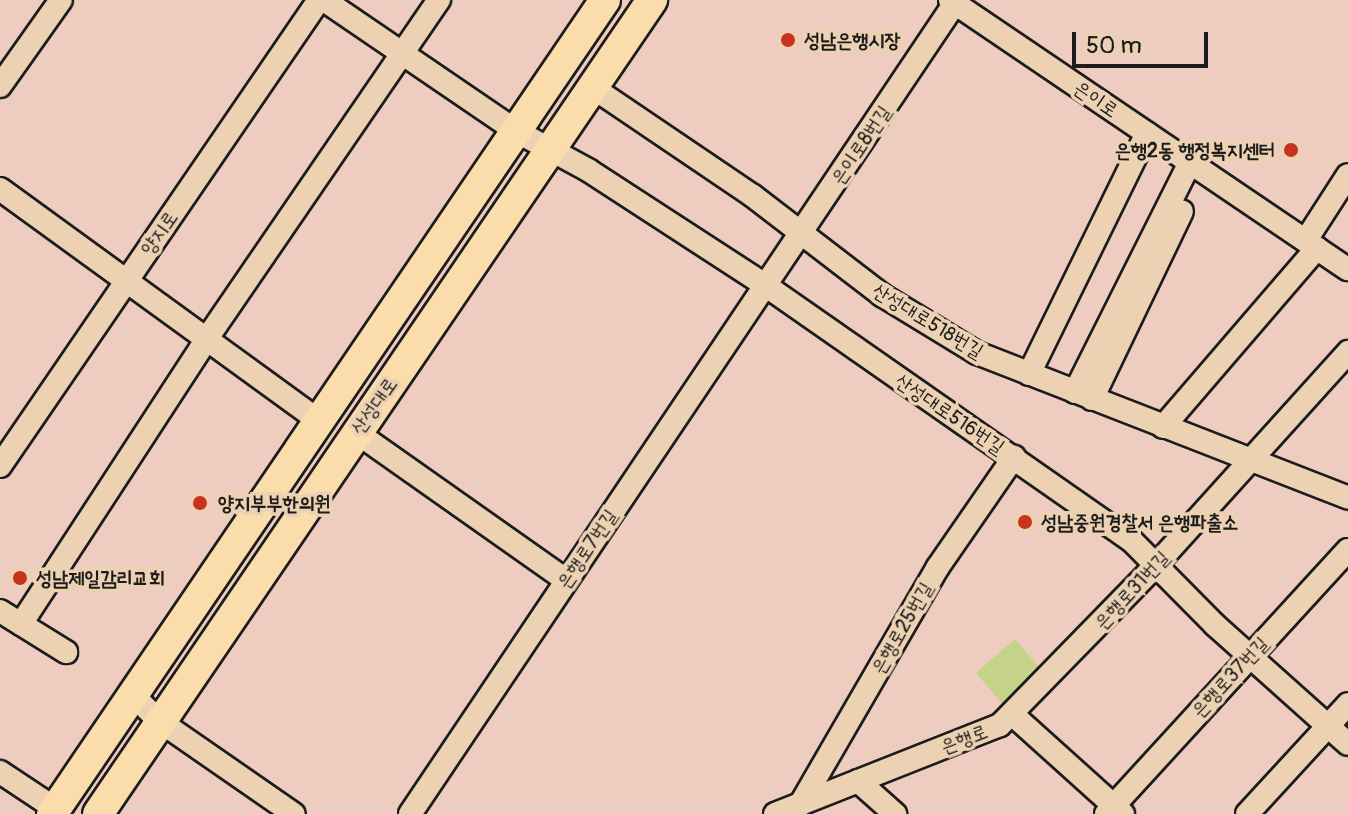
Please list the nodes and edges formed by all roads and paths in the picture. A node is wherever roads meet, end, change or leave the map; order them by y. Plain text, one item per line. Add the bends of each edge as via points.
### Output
1 (61, 0) edge
2 (321, 0) edge
3 (439, 0) edge
4 (605, 0) edge
5 (652, 0) edge
6 (954, 1) edge
7 (403, 53) junction
8 (0, 86) edge
9 (592, 87) junction
10 (516, 131) junction
11 (1147, 133) junction
12 (551, 151) junction
13 (1196, 166) junction
14 (1348, 175) edge
15 (0, 189) edge
16 (803, 234) junction
17 (1311, 244) junction
18 (1348, 269) edge
19 (126, 279) junction
20 (765, 285) junction
21 (208, 337) junction
22 (1348, 352) edge
23 (1029, 374) junction
24 (1083, 395) junction
25 (319, 421) junction
26 (1163, 427) junction
27 (356, 432) junction
28 (1014, 457) junction
29 (1250, 463) junction
30 (0, 466) edge
31 (1348, 498) edge
32 (1348, 550) edge
33 (1154, 567) junction
34 (566, 580) junction
35 (0, 611) edge
36 (21, 624) junction
37 (66, 652) dead end
38 (1250, 655) junction
39 (133, 695) junction
40 (1348, 704) edge
41 (1013, 715) junction
42 (158, 720) junction
43 (1328, 725) junction
44 (1348, 744) edge
45 (0, 772) edge
46 (858, 781) junction
47 (800, 805) junction
48 (54, 811) edge
49 (1115, 811) edge
50 (98, 814) edge
51 (294, 814) edge
52 (410, 814) edge
53 (775, 814) edge
54 (895, 814) edge
55 (1247, 814) edge

1 - 8 street
2 - 7 street, 산성대로516번길
2 - 19 street, 양지로
3 - 7 street
4 - 10 main road, 산성대로
5 - 9 main road, 산성대로
6 - 11 street, 은이로
6 - 16 street, 은이로8번길
7 - 10 street, 산성대로516번길
7 - 21 street
9 - 12 main road, 산성대로
9 - 16 street, 산성대로518번길
10 - 12 street, 산성대로516번길
10 - 25 main road, 산성대로
11 - 13 street, 은이로
11 - 23 street
12 - 20 street, 산성대로516번길
12 - 27 main road, 산성대로
13 - 17 street, 은이로
13 - 24 street
14 - 17 street
15 - 19 street
16 - 20 street, 은이로8번길
16 - 23 street, 산성대로518번길 via 882,295 977,353
17 - 18 street, 은이로
17 - 26 street
19 - 21 street
19 - 30 street, 양지로
20 - 28 street, 산성대로516번길
20 - 34 street, 은행로7번길
21 - 25 street
21 - 36 street
22 - 29 street
23 - 24 street, 산성대로518번길
24 - 26 street, 산성대로518번길
25 - 39 main road, 산성대로
26 - 29 street, 산성대로518번길
27 - 34 street
27 - 42 main road, 산성대로
28 - 33 street, 산성대로516번길 via 1131,540
28 - 47 street, 은행로25번길 via 938,567
29 - 31 street, 산성대로518번길
29 - 33 street, 은행로31번길
32 - 38 street, 은행로37번길
33 - 38 street, 산성대로516번길
33 - 41 street, 은행로31번길
34 - 52 street, 은행로7번길
35 - 36 street
36 - 37 street
38 - 43 street, 산성대로516번길
38 - 49 street, 은행로37번길
39 - 42 street
39 - 48 main road, 산성대로
40 - 43 street
41 - 46 street, 은행로 via 1000,725
41 - 49 street, 은행로
42 - 50 main road, 산성대로
42 - 51 street
43 - 44 street, 산성대로516번길
43 - 55 street
45 - 48 street, 산성대로
46 - 47 street, 은행로
46 - 54 street
47 - 53 street, 은행로

